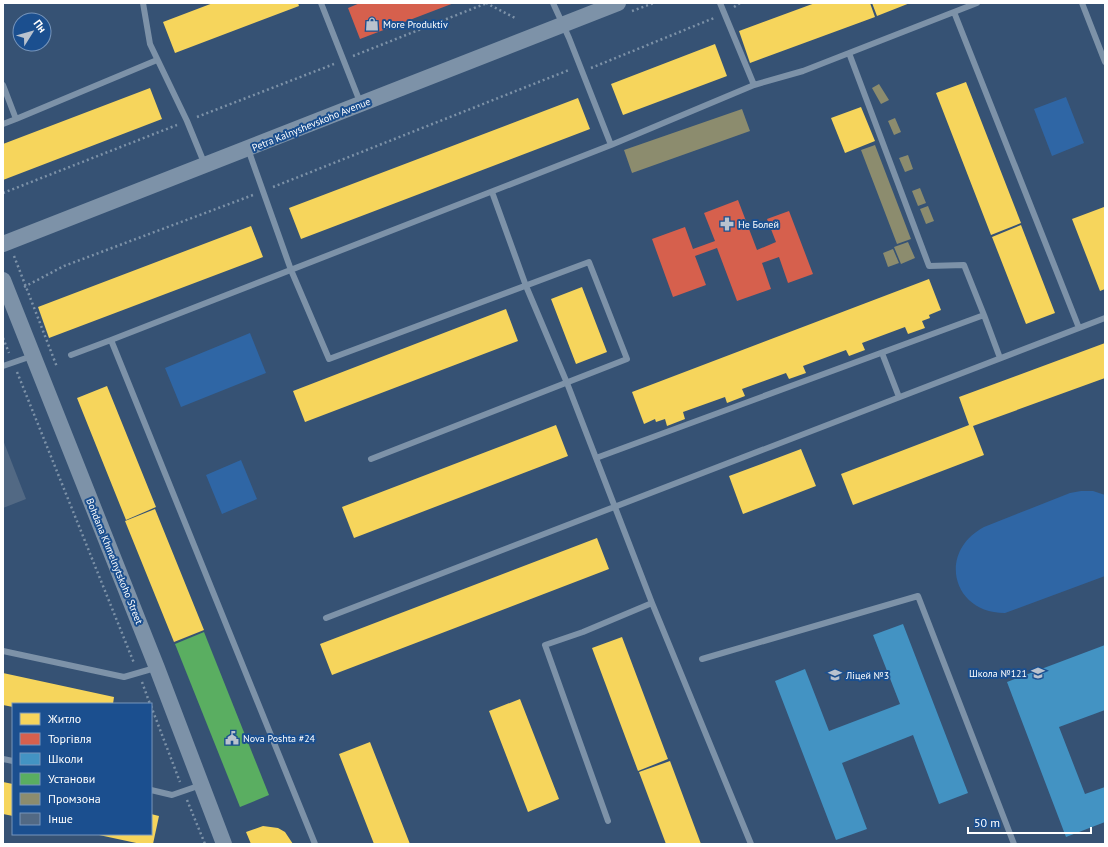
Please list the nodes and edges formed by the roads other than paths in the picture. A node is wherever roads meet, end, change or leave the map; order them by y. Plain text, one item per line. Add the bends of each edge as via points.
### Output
1 (143, 3) edge
2 (321, 3) edge
3 (553, 3) edge
4 (618, 3) edge
5 (720, 3) edge
6 (978, 3) edge
7 (1082, 3) edge
8 (954, 12) junction
9 (562, 25) junction
10 (849, 53) junction
11 (157, 60) junction
12 (1105, 62) edge
13 (3, 85) edge
14 (754, 85) junction
15 (361, 104) junction
16 (16, 119) junction
17 (3, 124) edge
18 (611, 145) junction
19 (248, 149) junction
20 (204, 165) junction
21 (492, 192) junction
22 (3, 244) edge
23 (291, 270) junction
24 (3, 280) edge
25 (526, 286) junction
26 (984, 315) junction
27 (1105, 318) edge
28 (1079, 328) junction
29 (112, 340) junction
30 (882, 353) junction
31 (34, 355) junction
32 (71, 355) dead end
33 (1000, 358) junction
34 (3, 366) edge
35 (567, 383) junction
36 (899, 397) junction
37 (596, 458) junction
38 (371, 459) dead end
39 (614, 506) junction
40 (652, 603) junction
41 (326, 618) dead end
42 (3, 651) edge
43 (702, 659) dead end
44 (157, 668) junction
45 (201, 785) junction
46 (152, 790) edge
47 (608, 821) dead end
48 (224, 844) edge
49 (315, 844) edge
50 (751, 844) edge
51 (1014, 844) edge

1 - 11 lane via 150,44
2 - 15 lane
3 - 9 lane
4 - 9 street, Petra Kalnyshevskoho Avenue
5 - 14 lane
6 - 8 lane
7 - 12 lane
8 - 10 lane
8 - 28 lane
9 - 15 street, Petra Kalnyshevskoho Avenue
9 - 18 lane
10 - 14 lane via 803,71
10 - 26 lane via 929,266 964,265
11 - 16 lane
11 - 20 lane via 187,121
13 - 16 lane
14 - 18 lane
15 - 19 street, Petra Kalnyshevskoho Avenue
16 - 17 lane
18 - 21 lane
19 - 20 street, Petra Kalnyshevskoho Avenue
19 - 23 lane
20 - 22 street, Petra Kalnyshevskoho Avenue
21 - 23 lane
21 - 25 lane
23 - 25 lane via 329,359
23 - 29 lane
24 - 31 street, Bohdana Khmelnytskoho Street
25 - 35 lane
25 - 35 lane via 589,262 627,359
26 - 30 lane
26 - 33 lane
27 - 28 lane
28 - 33 lane
29 - 32 lane
29 - 49 lane
30 - 36 lane
30 - 37 lane
31 - 34 lane
31 - 44 street, Bohdana Khmelnytskoho Street
33 - 36 lane
35 - 37 lane
35 - 38 lane
36 - 39 lane
37 - 39 lane
39 - 40 lane
39 - 41 lane
40 - 47 lane via 545,645
40 - 50 lane
42 - 44 lane via 124,677
43 - 51 lane via 918,596
44 - 45 street, Bohdana Khmelnytskoho Street
45 - 46 lane via 172,795
45 - 48 street, Bohdana Khmelnytskoho Street

